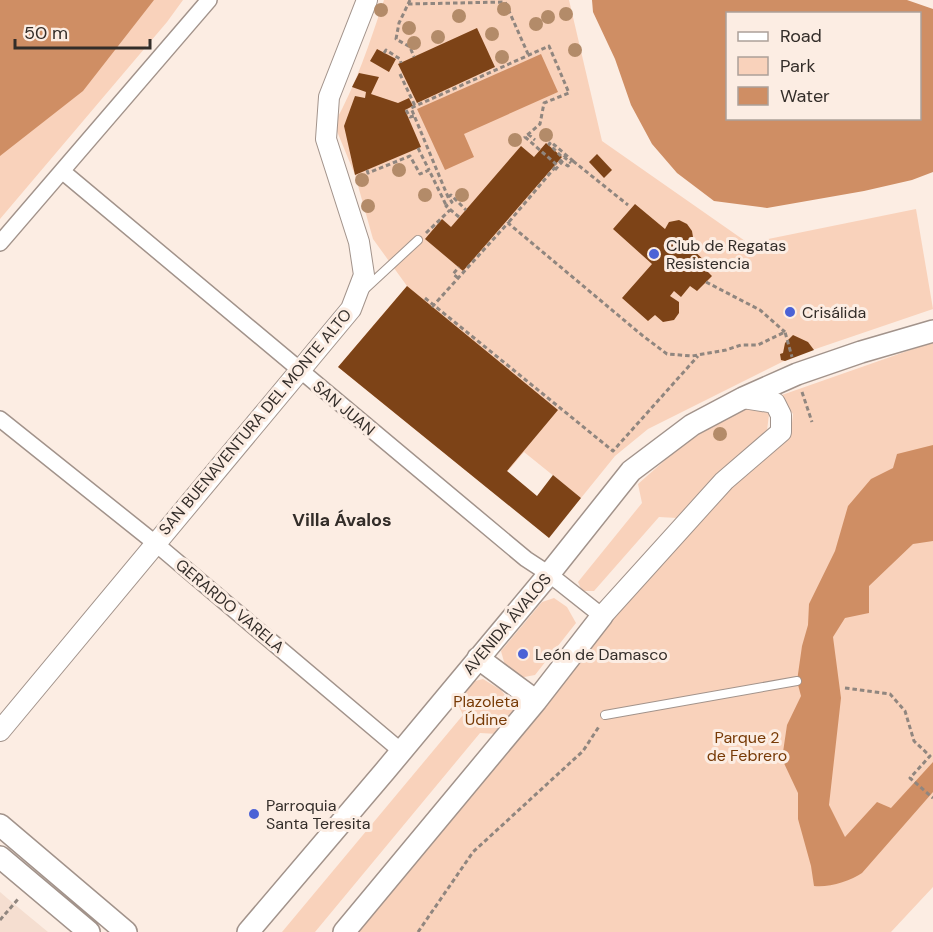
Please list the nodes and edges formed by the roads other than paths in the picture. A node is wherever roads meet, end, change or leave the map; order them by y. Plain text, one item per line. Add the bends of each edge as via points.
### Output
1 (209, 0) edge
2 (368, 0) edge
3 (62, 171) junction
4 (418, 240) road end
5 (0, 243) edge
6 (357, 296) junction
7 (933, 331) edge
8 (300, 371) junction
9 (742, 398) junction
10 (0, 419) edge
11 (155, 543) junction
12 (549, 574) junction
13 (602, 616) junction
14 (478, 658) junction
15 (797, 681) dead end
16 (536, 701) junction
17 (605, 715) road end
18 (0, 731) edge
19 (401, 751) junction
20 (0, 825) edge
21 (0, 857) edge
22 (89, 932) edge
23 (126, 932) edge
24 (248, 932) edge
25 (344, 932) edge

1 - 3 street
2 - 6 street, SAN BUENAVENTURA DEL MONTE ALTO via 329,98 326,139 359,242 364,275
3 - 5 street
3 - 8 street, SAN JUAN
4 - 6 lane
6 - 8 street, SAN BUENAVENTURA DEL MONTE ALTO via 351,309
7 - 9 main road, AVENIDA ÁVALOS via 796,374
8 - 11 street, SAN BUENAVENTURA DEL MONTE ALTO
8 - 12 street, SAN JUAN
9 - 12 main road, AVENIDA ÁVALOS via 692,425 631,471
9 - 13 street via 775,403 781,415 781,432 724,481
10 - 11 street, GERARDO VARELA
11 - 18 street, SAN BUENAVENTURA DEL MONTE ALTO
11 - 19 street, GERARDO VARELA
12 - 13 street, SAN JUAN
12 - 14 main road, AVENIDA ÁVALOS
13 - 16 main road via 557,680
14 - 16 main road
14 - 19 main road, AVENIDA ÁVALOS
15 - 17 lane
16 - 25 main road
19 - 24 main road, AVENIDA ÁVALOS
20 - 23 main road
21 - 22 main road

